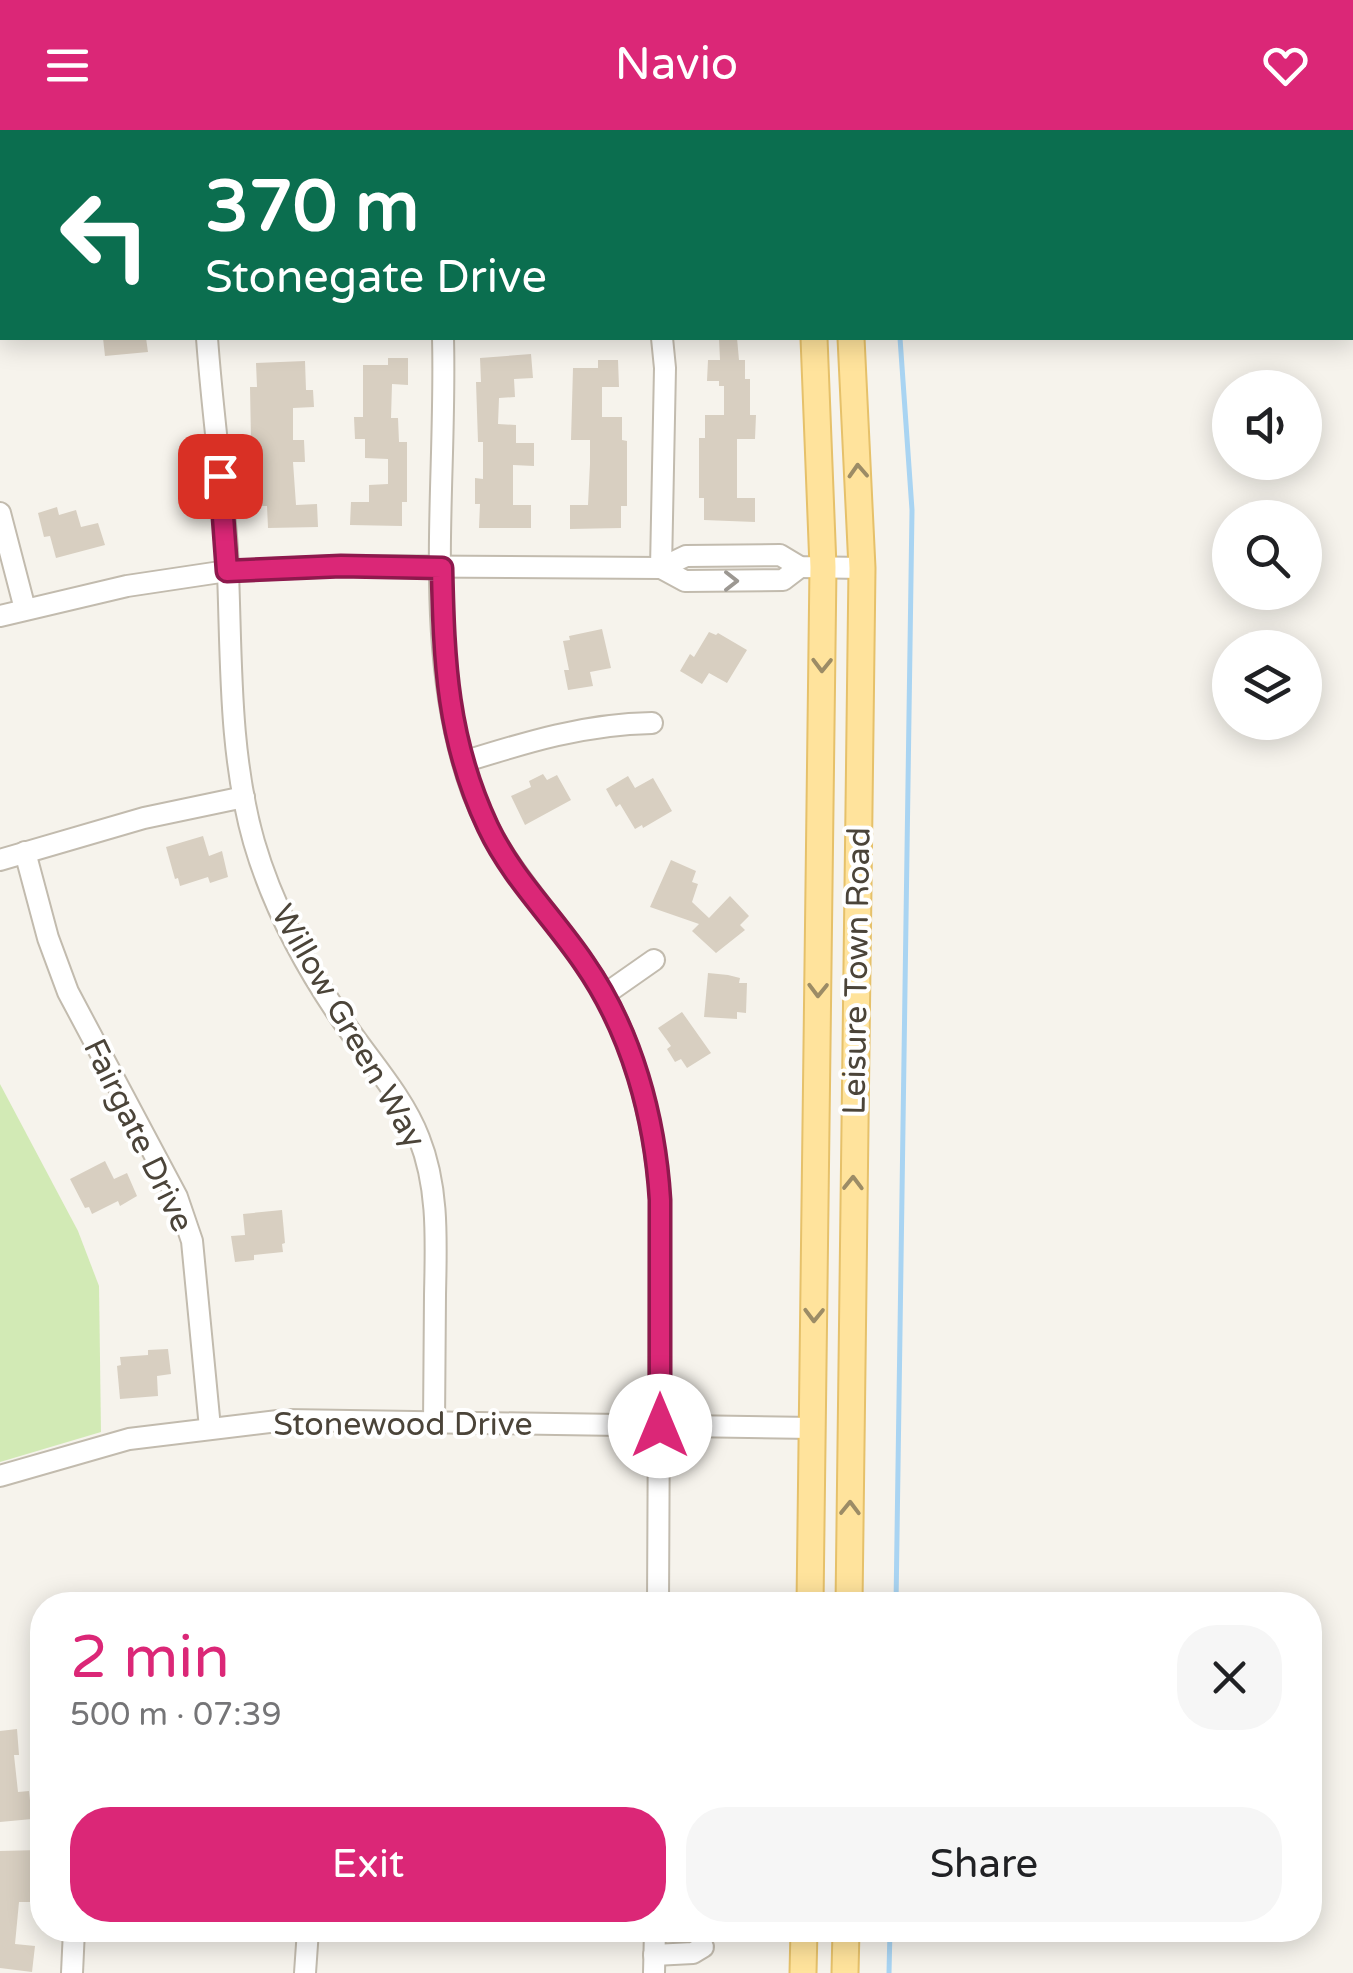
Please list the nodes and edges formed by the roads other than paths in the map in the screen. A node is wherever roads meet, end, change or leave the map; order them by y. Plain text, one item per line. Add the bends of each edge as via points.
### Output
1 (207, 340) edge
2 (443, 340) edge
3 (662, 340) edge
4 (814, 340) edge
5 (851, 340) edge
6 (0, 512) edge
7 (812, 567) junction
8 (442, 568) junction
9 (662, 568) junction
10 (862, 568) junction
11 (227, 571) junction
12 (24, 609) junction
13 (0, 616) edge
14 (652, 723) dead end
15 (463, 762) junction
16 (244, 797) junction
17 (25, 852) junction
18 (0, 860) edge
19 (654, 960) dead end
20 (604, 995) junction
21 (434, 1424) junction
22 (660, 1426) junction
23 (210, 1428) junction
24 (813, 1428) junction
25 (0, 1476) edge
26 (658, 1592) edge
27 (810, 1592) edge
28 (849, 1592) edge
29 (73, 1942) edge
30 (307, 1942) edge
31 (804, 1942) edge
32 (846, 1942) edge
33 (703, 1947) dead end
34 (654, 1964) edge
35 (72, 1973) edge
36 (304, 1973) edge
37 (803, 1973) edge
38 (845, 1973) edge

1 - 11 street, Willow Green Way
2 - 8 street
3 - 9 street
4 - 7 main road, Leisure Town Road
10 -> 5 main road, Leisure Town Road
6 - 12 street
7 - 9 street via 780,556 686,556
7 - 10 street
7 -> 24 main road, Leisure Town Road
8 - 9 street
8 - 11 street
8 - 15 street via 447,692
28 -> 10 main road, Leisure Town Road
11 - 12 street
11 - 16 street, Willow Green Way via 234,735
12 - 13 street
14 - 15 street via 565,731
15 - 20 street via 510,865
16 - 17 street
16 - 21 street, Willow Green Way via 272,894 300,955 398,1101 428,1164 436,1246
17 - 18 street
17 - 23 street, Fairgate Drive via 68,992 177,1198 192,1242
19 - 20 street
20 - 22 street via 632,1058 658,1164
21 - 22 street, Stonewood Drive
21 - 23 street, Stonewood Drive via 286,1420
22 - 24 street, Stonewood Drive
22 - 26 street
23 - 25 street, Stonewood Drive via 129,1439
24 - 27 main road, Leisure Town Road
29 - 35 street
30 - 36 street
31 - 37 main road
32 - 38 main road
33 - 34 street

